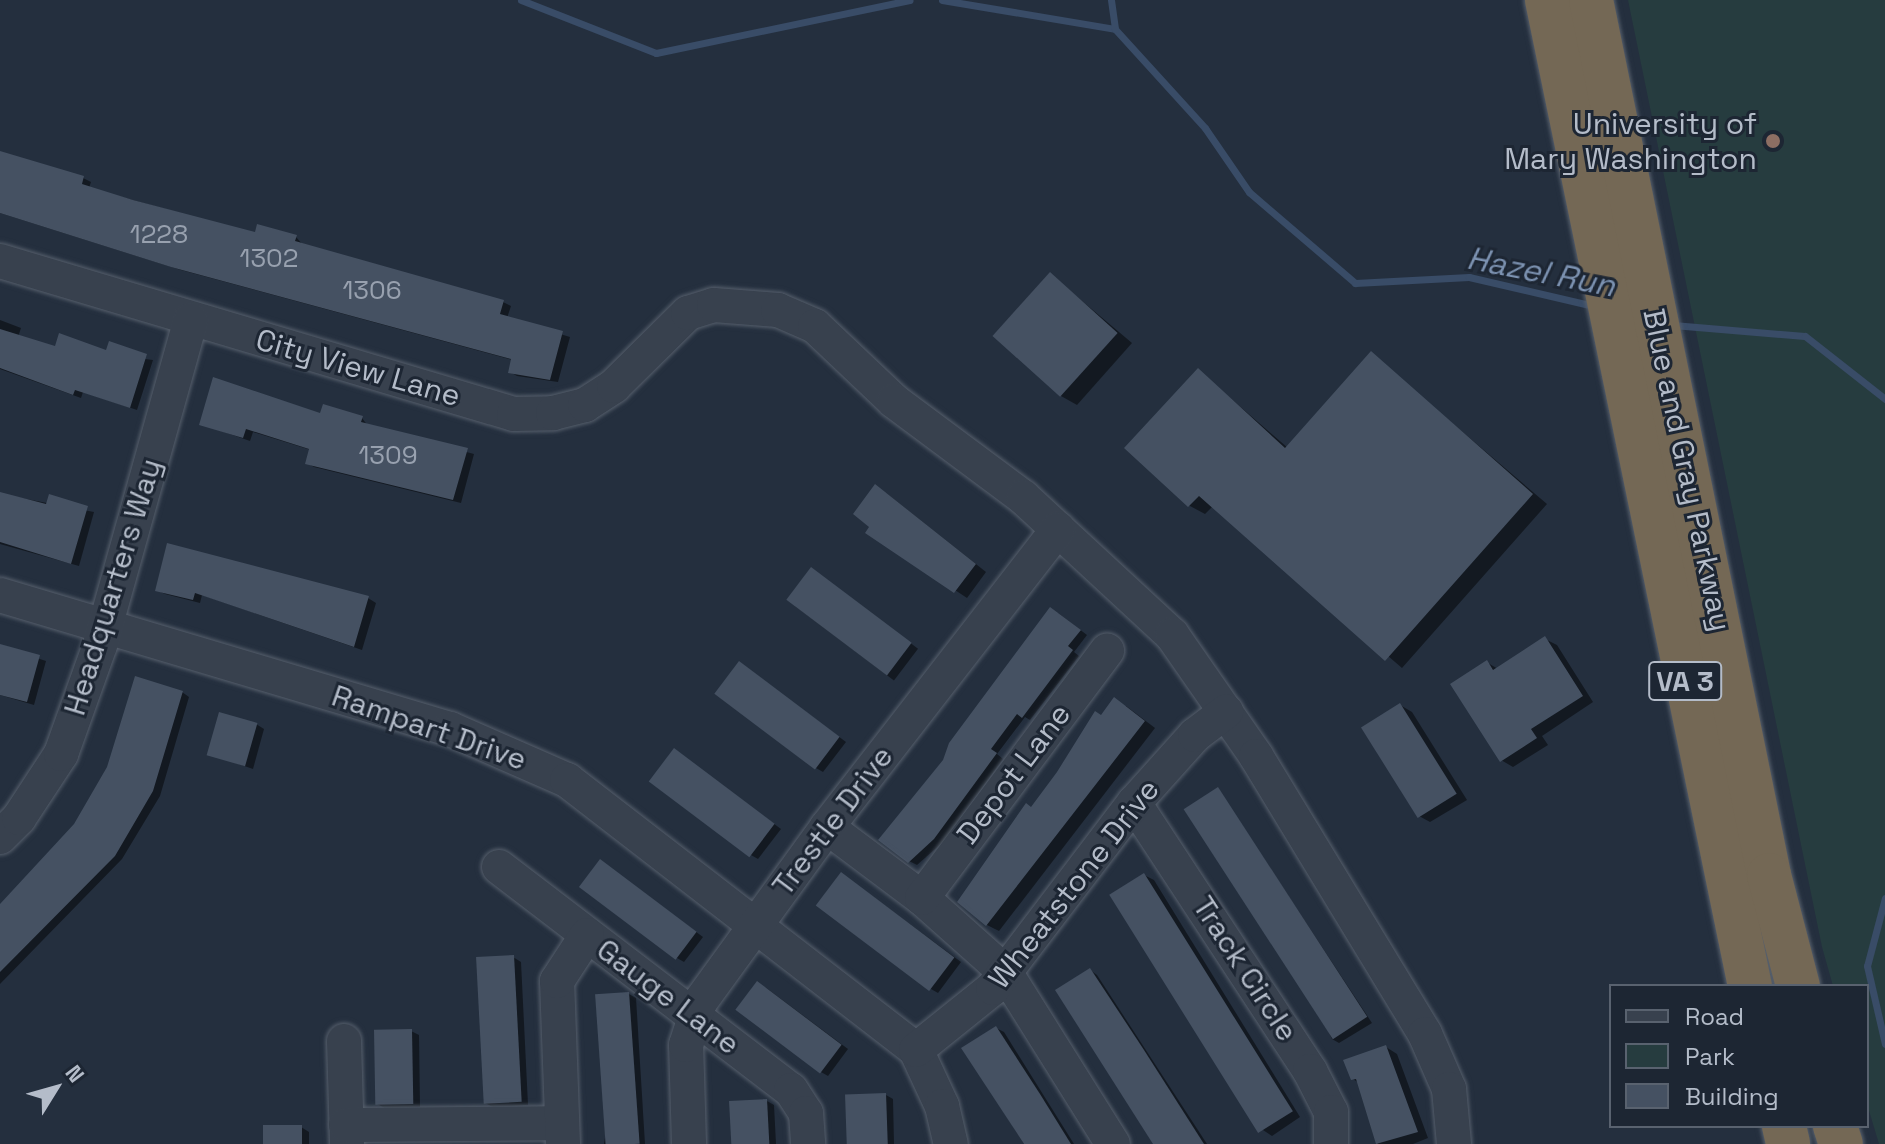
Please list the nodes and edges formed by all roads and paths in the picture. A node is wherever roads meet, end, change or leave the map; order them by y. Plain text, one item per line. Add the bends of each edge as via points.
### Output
1 (1547, 0) edge
2 (1591, 0) edge
3 (0, 261) edge
4 (191, 319) junction
5 (1058, 529) junction
6 (0, 595) edge
7 (106, 625) junction
8 (1107, 651) dead end
9 (1226, 712) junction
10 (1134, 803) junction
11 (827, 827) junction
12 (0, 837) edge
13 (499, 867) dead end
14 (922, 898) junction
15 (756, 924) junction
16 (587, 935) junction
17 (1005, 972) junction
18 (1750, 984) edge
19 (1797, 984) edge
20 (695, 1016) junction
21 (344, 1041) dead end
22 (916, 1050) junction
23 (562, 1134) edge
24 (346, 1135) edge
25 (689, 1144) edge
26 (808, 1144) edge
27 (951, 1144) edge
28 (1113, 1144) edge
29 (1331, 1144) edge
30 (1454, 1144) edge

1 - 18 highway, Blue and Gray Parkway / VA 3
2 - 19 highway, Blue and Gray Parkway / VA 3 via 1769,875
3 - 4 street, City View Lane
4 - 5 street, City View Lane via 514,414 585,405 614,386 688,313 714,305 778,310 815,326 894,401
4 - 7 street, Headquarters Way
5 - 9 street via 1172,635
5 - 11 street, Trestle Drive
6 - 7 street, Rampart Drive
7 - 12 street, Headquarters Way via 61,754 19,818
7 - 15 street, Rampart Drive via 450,729 511,753 567,780
8 - 14 street, Depot Lane
9 - 10 street, Wheatstone Drive via 1195,735
9 - 30 street via 1425,1034 1449,1089
10 - 17 street, Wheatstone Drive
10 - 29 street, Track Circle via 1310,1071 1331,1112
11 - 14 street
11 - 15 street, Trestle Drive
13 - 16 street, Gauge Lane
14 - 17 street
15 - 20 street, Trestle Drive via 721,969
15 - 22 street, Rampart Drive
16 - 20 street, Gauge Lane
16 - 23 street via 557,981
17 - 22 street, Wheatstone Drive via 982,1000
17 - 28 street
20 - 25 street, Trestle Drive via 685,1062
20 - 26 street, Gauge Lane via 796,1094 806,1113
21 - 24 street
22 - 27 street, Rampart Drive via 942,1106
23 - 24 street

